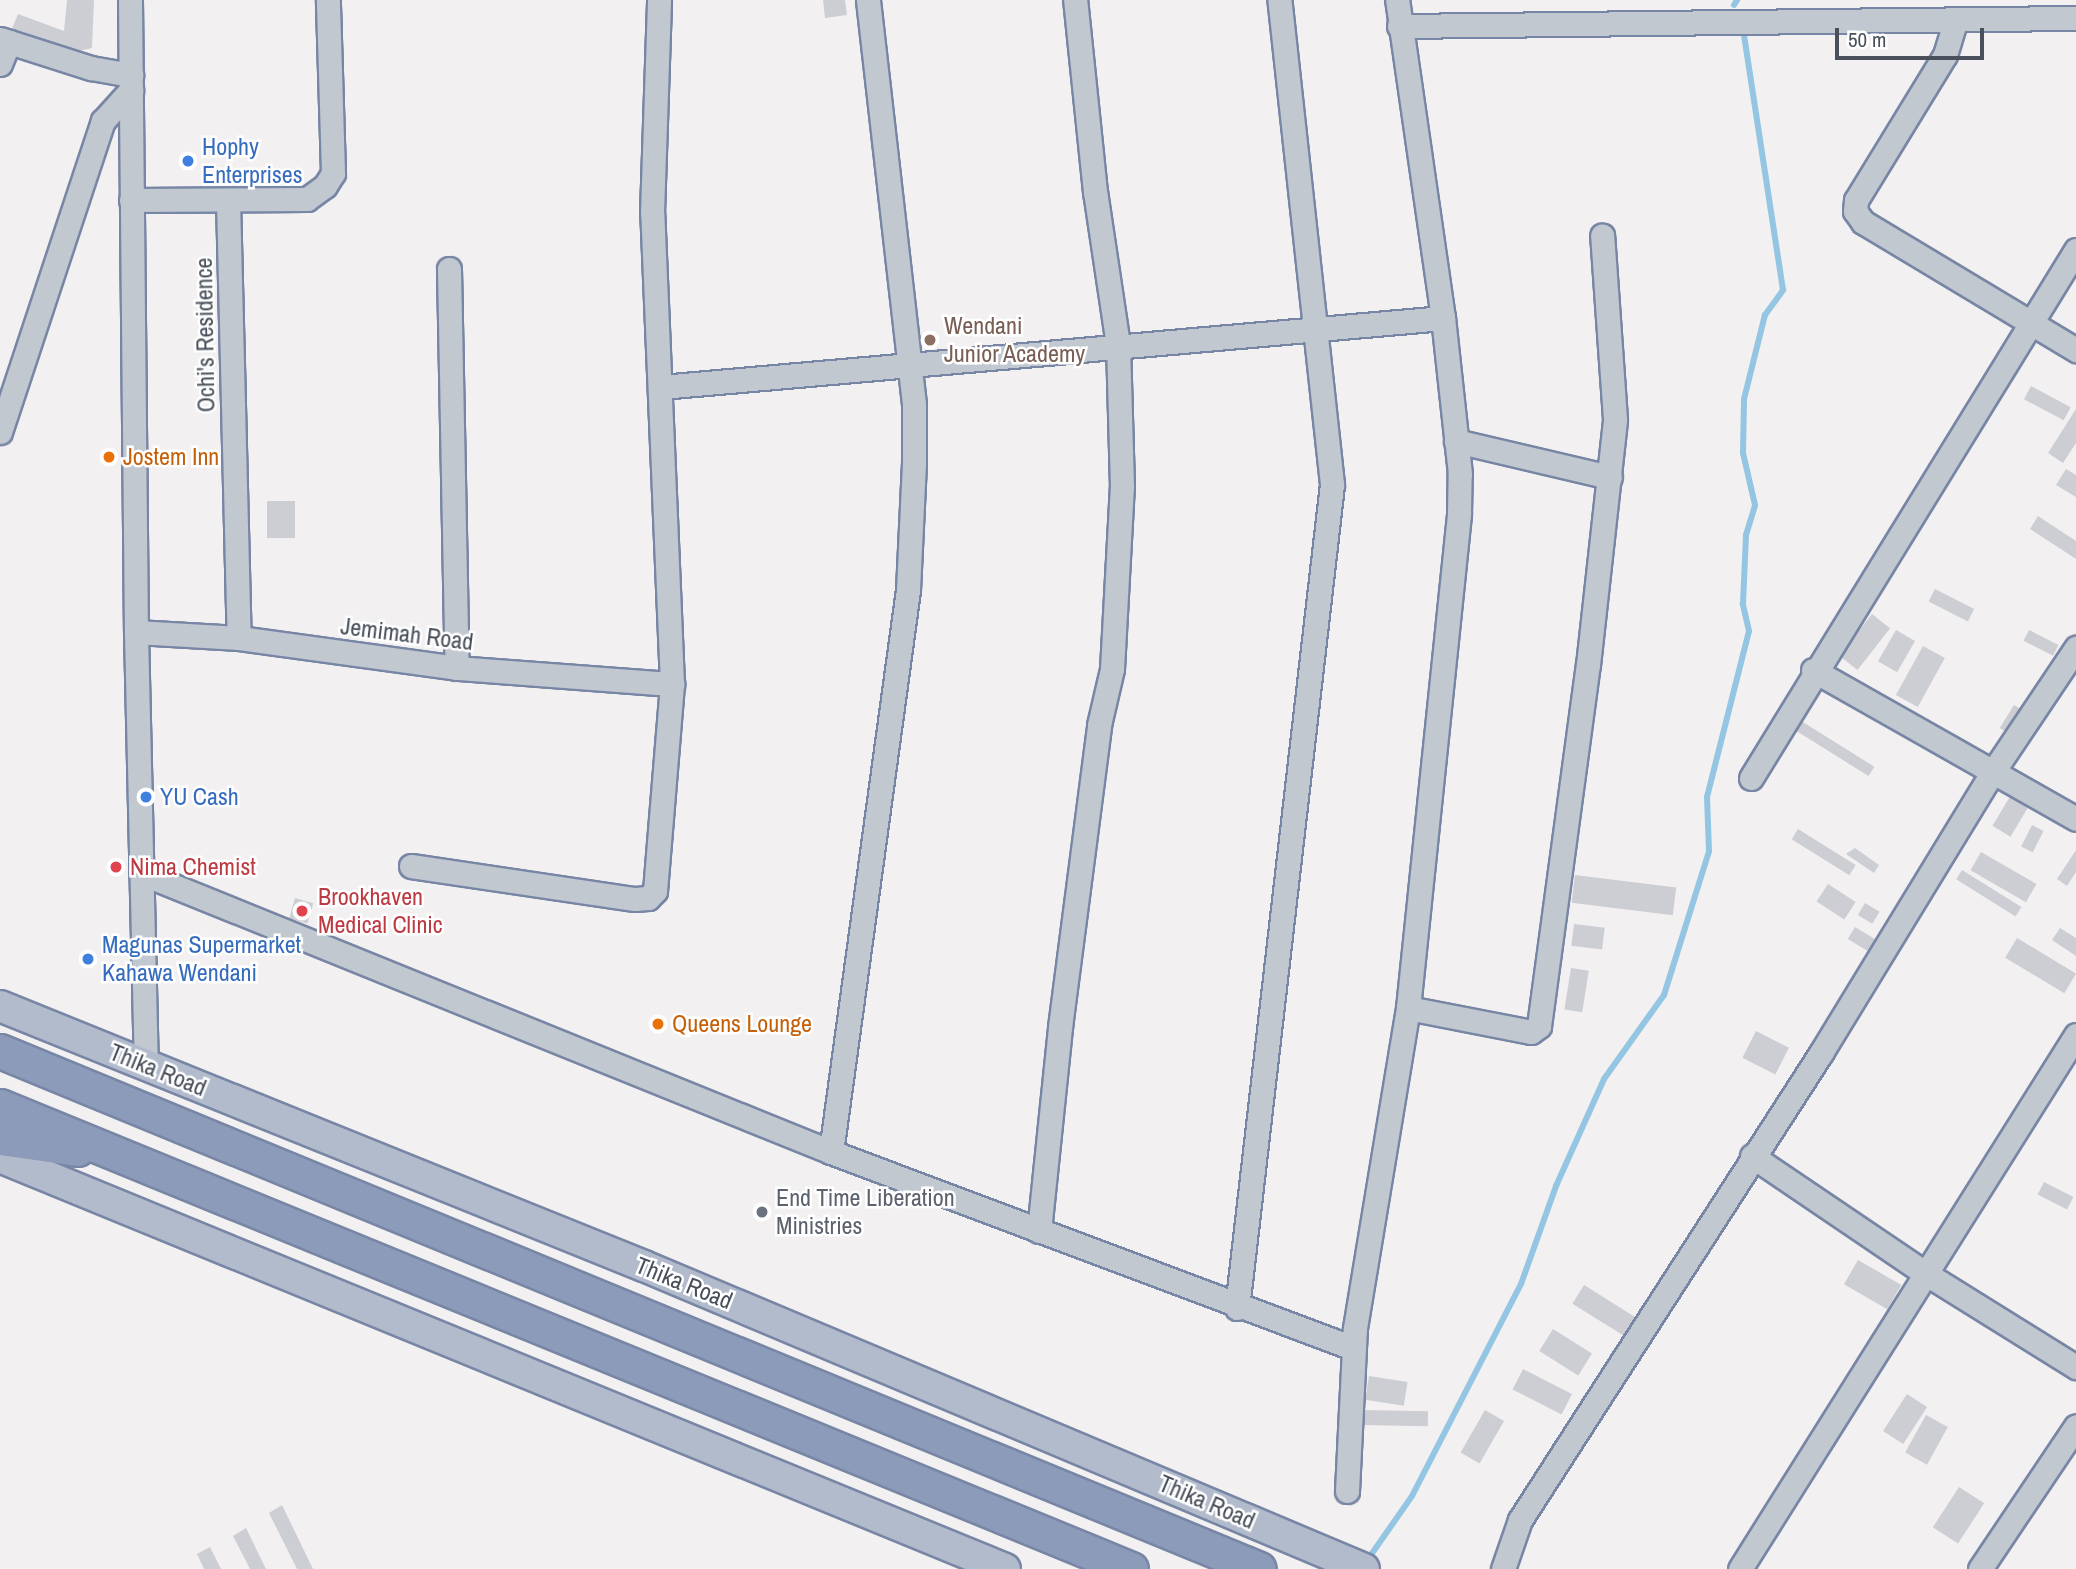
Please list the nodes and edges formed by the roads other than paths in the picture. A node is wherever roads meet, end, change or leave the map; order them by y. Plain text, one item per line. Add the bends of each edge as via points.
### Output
1 (130, 0) edge
2 (328, 0) edge
3 (659, 0) edge
4 (868, 0) edge
5 (1074, 0) edge
6 (1279, 0) edge
7 (1396, 0) edge
8 (1890, 9) edge
9 (2076, 18) edge
10 (1956, 19) junction
11 (1399, 26) junction
12 (4, 40) edge
13 (0, 64) edge
14 (131, 82) junction
15 (131, 200) junction
16 (228, 200) junction
17 (1601, 235) dead end
18 (2076, 250) edge
19 (449, 269) dead end
20 (1443, 318) junction
21 (2031, 320) junction
22 (1318, 330) junction
23 (1118, 345) junction
24 (2076, 350) edge
25 (909, 365) junction
26 (661, 387) junction
27 (0, 432) edge
28 (1456, 441) junction
29 (1610, 477) junction
30 (136, 632) junction
31 (239, 638) junction
32 (2076, 648) edge
33 (457, 668) junction
34 (1814, 670) junction
35 (672, 684) junction
36 (1992, 773) junction
37 (1751, 778) dead end
38 (2076, 819) edge
39 (411, 866) dead end
40 (144, 874) junction
41 (0, 1006) edge
42 (1408, 1008) junction
43 (2076, 1035) edge
44 (0, 1051) edge
45 (146, 1065) junction
46 (0, 1106) edge
47 (0, 1138) edge
48 (831, 1152) junction
49 (114, 1153) junction
50 (1752, 1156) junction
51 (0, 1157) edge
52 (1039, 1231) junction
53 (1925, 1273) junction
54 (1237, 1307) junction
55 (1353, 1348) junction
56 (2076, 1367) edge
57 (2076, 1426) edge
58 (1347, 1491) dead end
59 (1356, 1565) edge
60 (1005, 1569) edge
61 (1131, 1569) edge
62 (1259, 1569) edge
63 (1503, 1569) edge
64 (1740, 1569) edge
65 (1980, 1569) edge

1 - 14 street
2 - 16 street via 333,173 325,186 307,199
3 - 26 street via 652,213
4 - 25 street
5 - 23 street
6 - 22 street
7 - 11 street
8 - 10 street
8 - 11 street
9 - 10 street
10 - 21 street via 1945,55 1856,200 1855,211 1863,222
11 - 20 street
12 - 13 street
12 - 14 street
14 - 15 street
14 - 27 street via 103,121
15 - 16 street
15 - 30 street
16 - 31 street, Ochi's Residence
17 - 29 street via 1614,369
18 - 21 street
19 - 33 street
20 - 22 street
20 - 28 street
21 - 24 street
21 - 34 street
22 - 23 street
22 - 54 street via 1331,514
23 - 25 street
23 - 52 street via 1122,487 1112,668 1099,725
25 - 26 street
25 - 48 street via 914,464 908,590
26 - 35 street
28 - 29 street
28 - 42 street via 1459,513
29 - 42 street via 1539,1026 1531,1032
30 - 31 street, Jemimah Road
30 - 40 street
31 - 33 street, Jemimah Road
32 - 36 street
33 - 35 street, Jemimah Road
34 - 36 street
34 - 37 street
35 - 39 street via 655,891 648,898
36 - 38 street
36 - 50 street via 1821,1053
40 - 45 street
40 - 48 street
41 - 45 main road, Thika Road
42 - 55 street
43 - 53 street
44 - 62 highway, Thika Road
45 - 59 main road, Thika Road via 656,1270
46 - 49 highway
47 - 49 highway
48 - 52 street
49 - 61 highway
50 - 53 street
50 - 63 street via 1520,1520
51 - 60 main road
52 - 54 street
53 - 56 street
53 - 64 street
54 - 55 street
55 - 58 street
57 - 65 street

